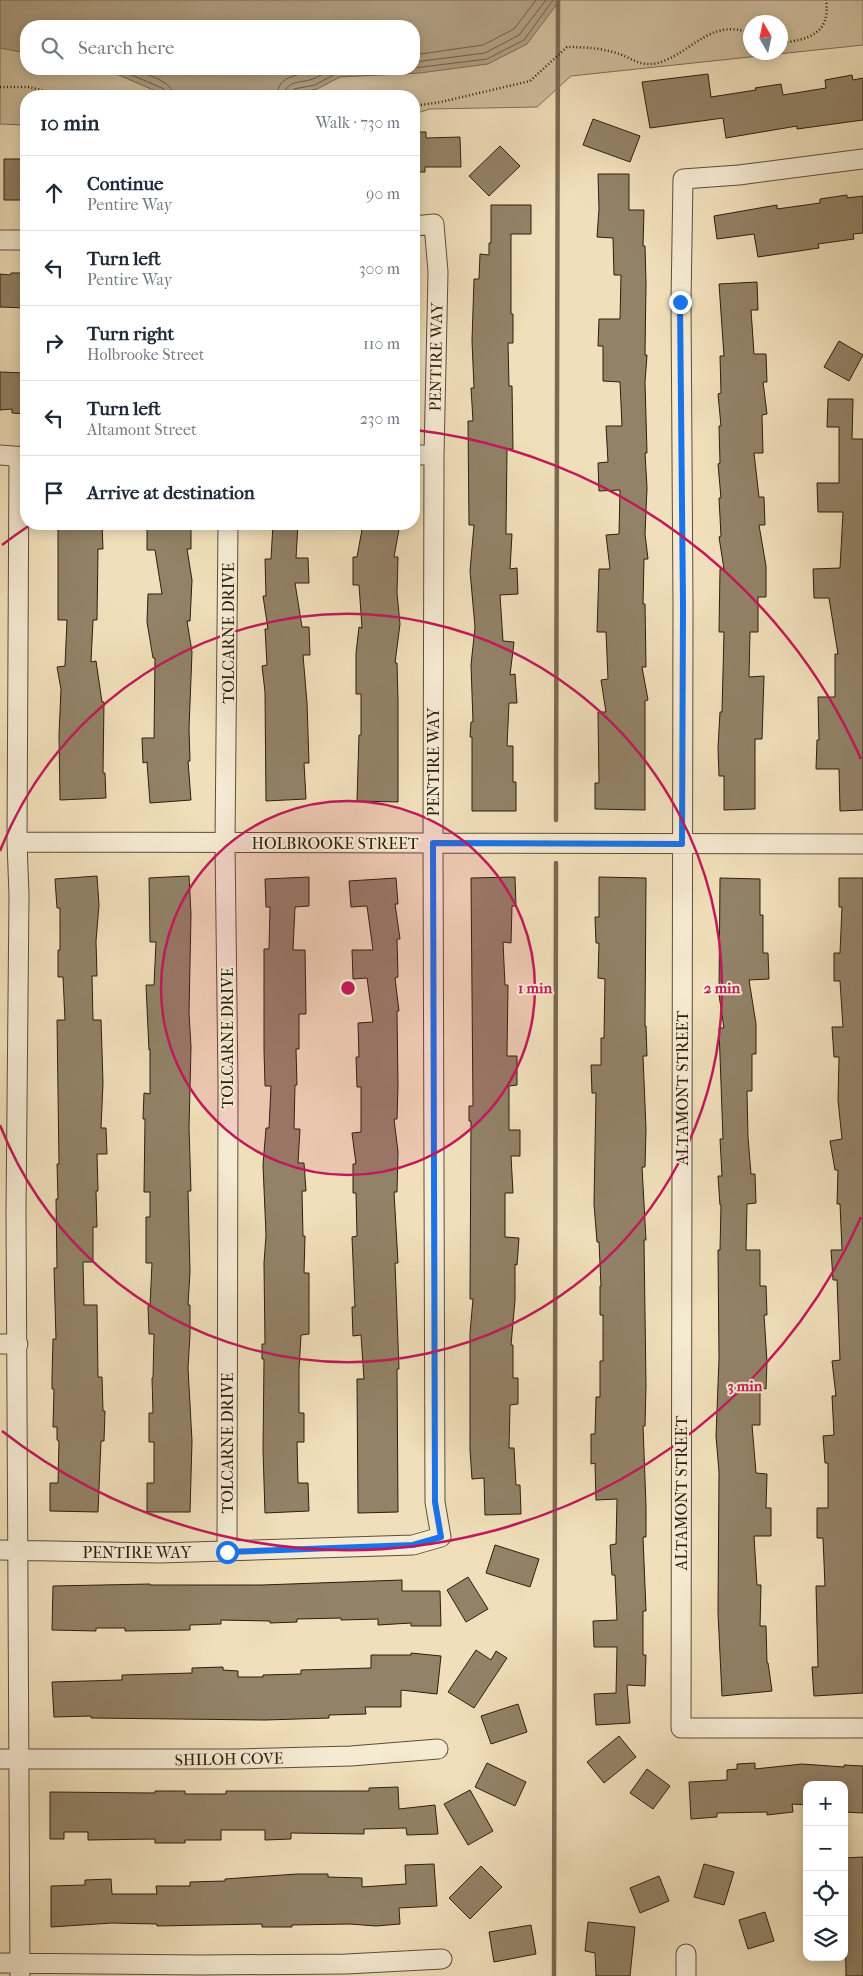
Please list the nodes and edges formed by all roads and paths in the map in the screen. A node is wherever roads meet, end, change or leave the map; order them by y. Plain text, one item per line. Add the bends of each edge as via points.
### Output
1 (826, 0) edge
2 (743, 30) edge
3 (788, 42) edge
4 (0, 87) edge
5 (43, 90) edge
6 (420, 105) edge
7 (863, 159) edge
8 (420, 225) edge
9 (0, 240) edge
10 (20, 240) edge
11 (0, 455) edge
12 (420, 455) edge
13 (434, 455) junction
14 (20, 457) edge
15 (22, 530) edge
16 (228, 530) edge
17 (17, 842) junction
18 (226, 843) junction
19 (433, 843) junction
20 (682, 844) junction
21 (863, 844) edge
22 (8, 1211) edge
23 (9, 1344) edge
24 (0, 1550) edge
25 (19, 1551) junction
26 (227, 1552) junction
27 (863, 1728) edge
28 (438, 1749) dead end
29 (0, 1758) edge
30 (19, 1759) junction
31 (686, 1954) dead end
32 (442, 1959) dead end
33 (0, 1963) edge
34 (20, 1970) edge
35 (686, 1976) edge

1 - 3 path via 828,12 820,30 808,38
2 - 6 path via 718,30 663,61 640,64 614,52 567,47 530,81
4 - 5 path via 29,86
7 - 20 street, ALTAMONT STREET via 682,179
8 - 13 street, PENTIRE WAY via 434,224 438,272
9 - 10 street
11 - 14 street
12 - 13 street
13 - 19 street, PENTIRE WAY
15 - 17 street
16 - 18 street, TOLCARNE DRIVE
17 - 18 street, HOLBROOKE STREET
17 - 22 street via 19,894
18 - 19 street, HOLBROOKE STREET
18 - 26 street, TOLCARNE DRIVE
19 - 20 street, HOLBROOKE STREET
19 - 26 street, PENTIRE WAY via 435,1502 441,1537 413,1545
20 - 21 street, HOLBROOKE STREET
20 - 27 street, ALTAMONT STREET via 681,1728
22 - 23 street
23 - 25 street
24 - 25 street, PENTIRE WAY
25 - 26 street, PENTIRE WAY
25 - 30 street
28 - 30 street, SHILOH COVE via 351,1756 237,1759
29 - 30 street, SHILOH COVE
30 - 34 street
31 - 35 street
32 - 34 street
33 - 34 street

